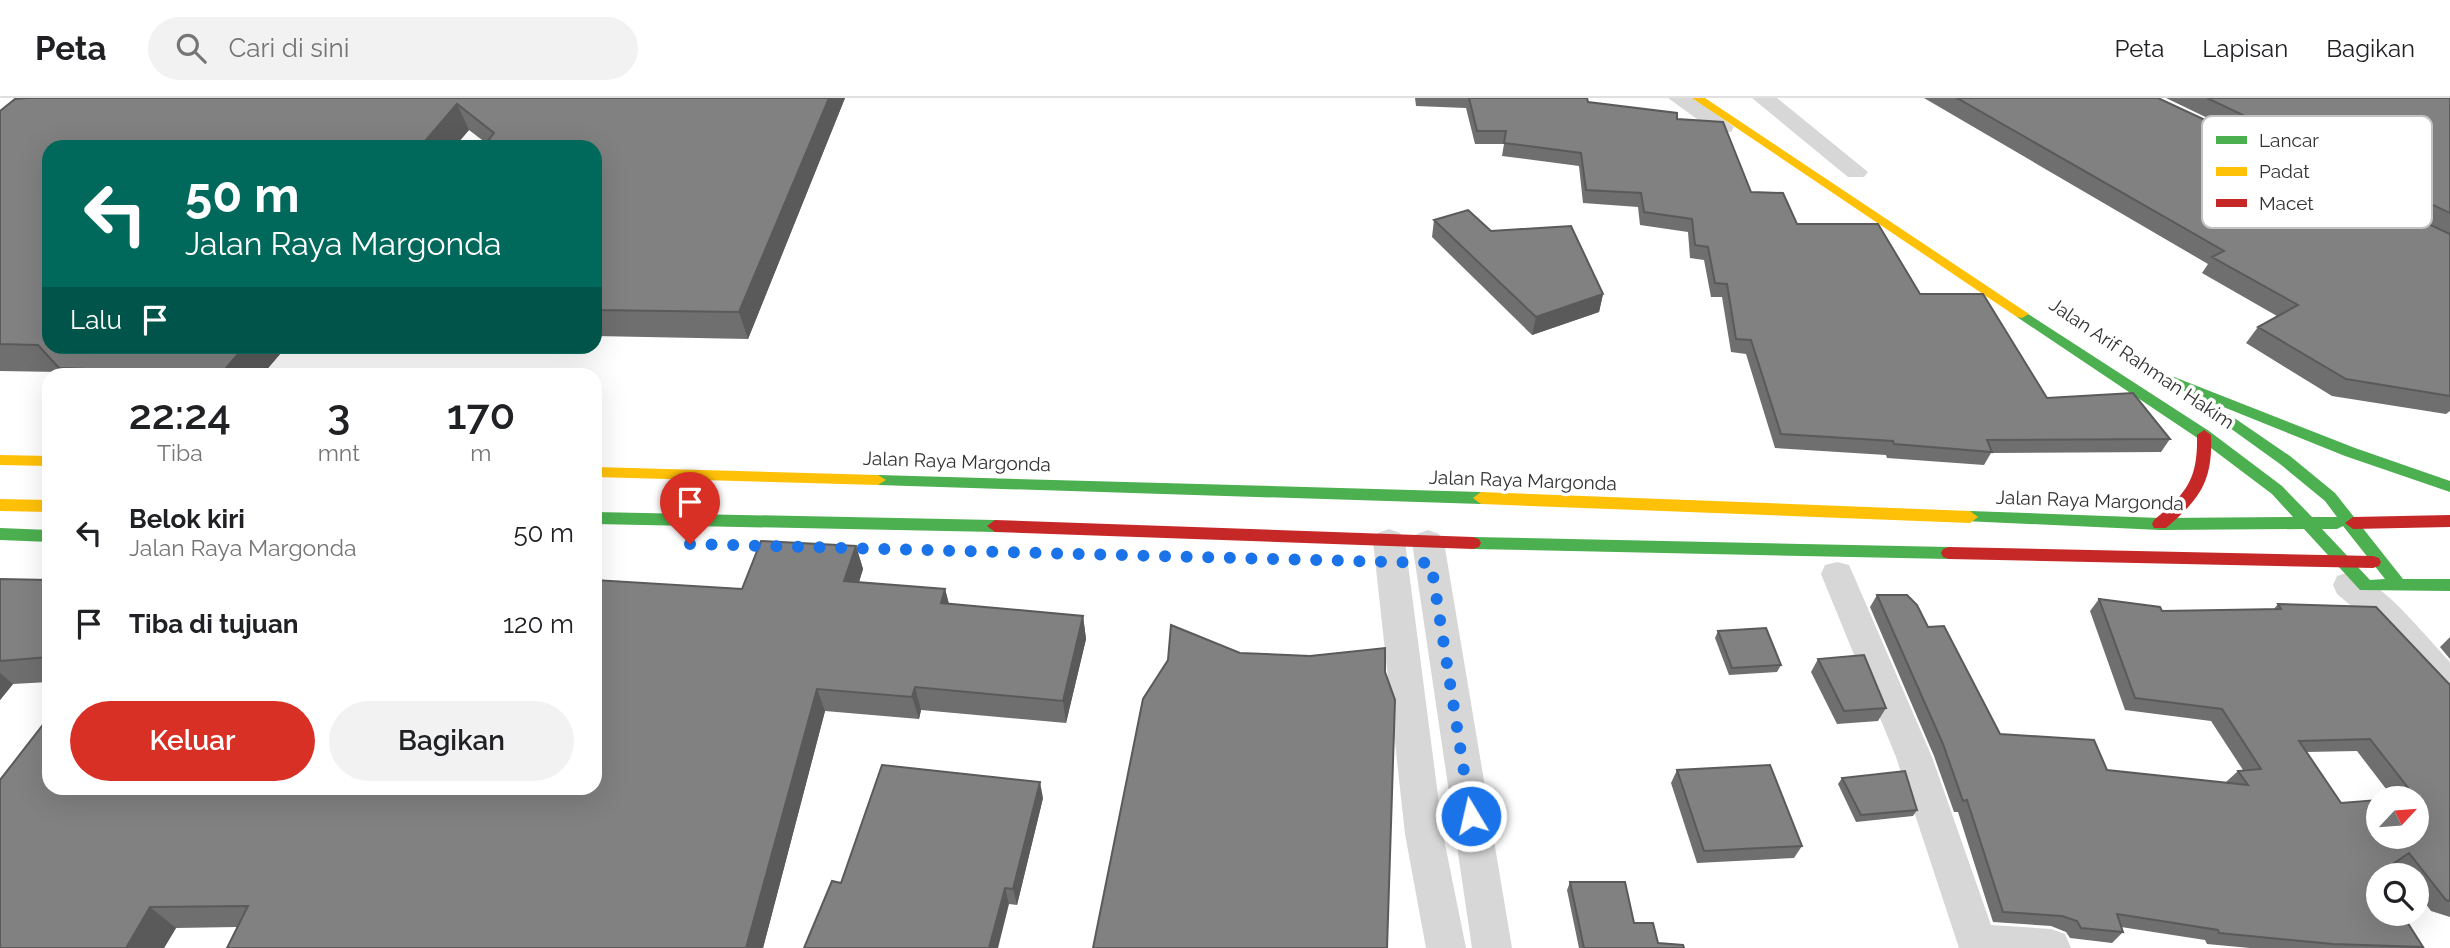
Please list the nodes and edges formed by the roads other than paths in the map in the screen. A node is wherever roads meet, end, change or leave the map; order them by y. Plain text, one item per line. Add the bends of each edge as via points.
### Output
1 (1679, 98) edge
2 (1698, 98) edge
3 (1742, 98) edge
4 (1763, 98) edge
5 (1861, 176) joint
6 (1825, 184) junction
7 (2147, 366) dead end
8 (2164, 378) junction
9 (2204, 435) junction
10 (0, 460) edge
11 (42, 461) edge
12 (602, 472) edge
13 (2450, 486) edge
14 (0, 505) edge
15 (42, 506) edge
16 (602, 518) edge
17 (2450, 521) edge
18 (2308, 523) junction
19 (2353, 523) junction
20 (2160, 524) junction
21 (0, 534) edge
22 (42, 536) edge
23 (1411, 557) junction
24 (2389, 562) junction
25 (1837, 574) dead end
26 (2348, 580) junction
27 (2450, 585) edge
28 (2399, 586) junction
29 (2450, 685) edge
30 (1979, 946) edge
31 (1446, 948) edge
32 (1492, 948) edge
33 (2051, 948) edge

1 - 6 street, Jalan Arif Rahman Hakim
2 - 6 main road, Jalan Arif Rahman Hakim
3 - 5 main road
4 - 5 street
6 - 9 main road, Jalan Arif Rahman Hakim
7 - 8 main road, Jalan Arif Rahman Hakim
8 - 13 main road via 2350,452
8 - 19 main road, Jalan Arif Rahman Hakim via 2287,462
9 - 18 main road, Jalan Arif Rahman Hakim via 2277,490
9 - 20 main road via 2205,476 2194,495
10 - 11 main road
12 - 20 main road, Jalan Raya Margonda
14 - 15 main road
16 - 23 main road
17 - 19 main road, Jalan Raya Margonda
18 - 19 main road, Jalan Raya Margonda
18 - 20 main road, Jalan Raya Margonda
18 - 26 main road, Jalan Arif Rahman Hakim
19 - 24 main road, Jalan Arif Rahman Hakim
21 - 22 main road
23 - 26 main road
23 - 31 street via 1424,834
23 - 32 street
24 - 26 main road
24 - 28 main road, Jalan Arif Rahman Hakim
25 - 30 street via 1914,757
26 - 28 main road
26 - 29 street
27 - 28 main road
30 - 33 street

